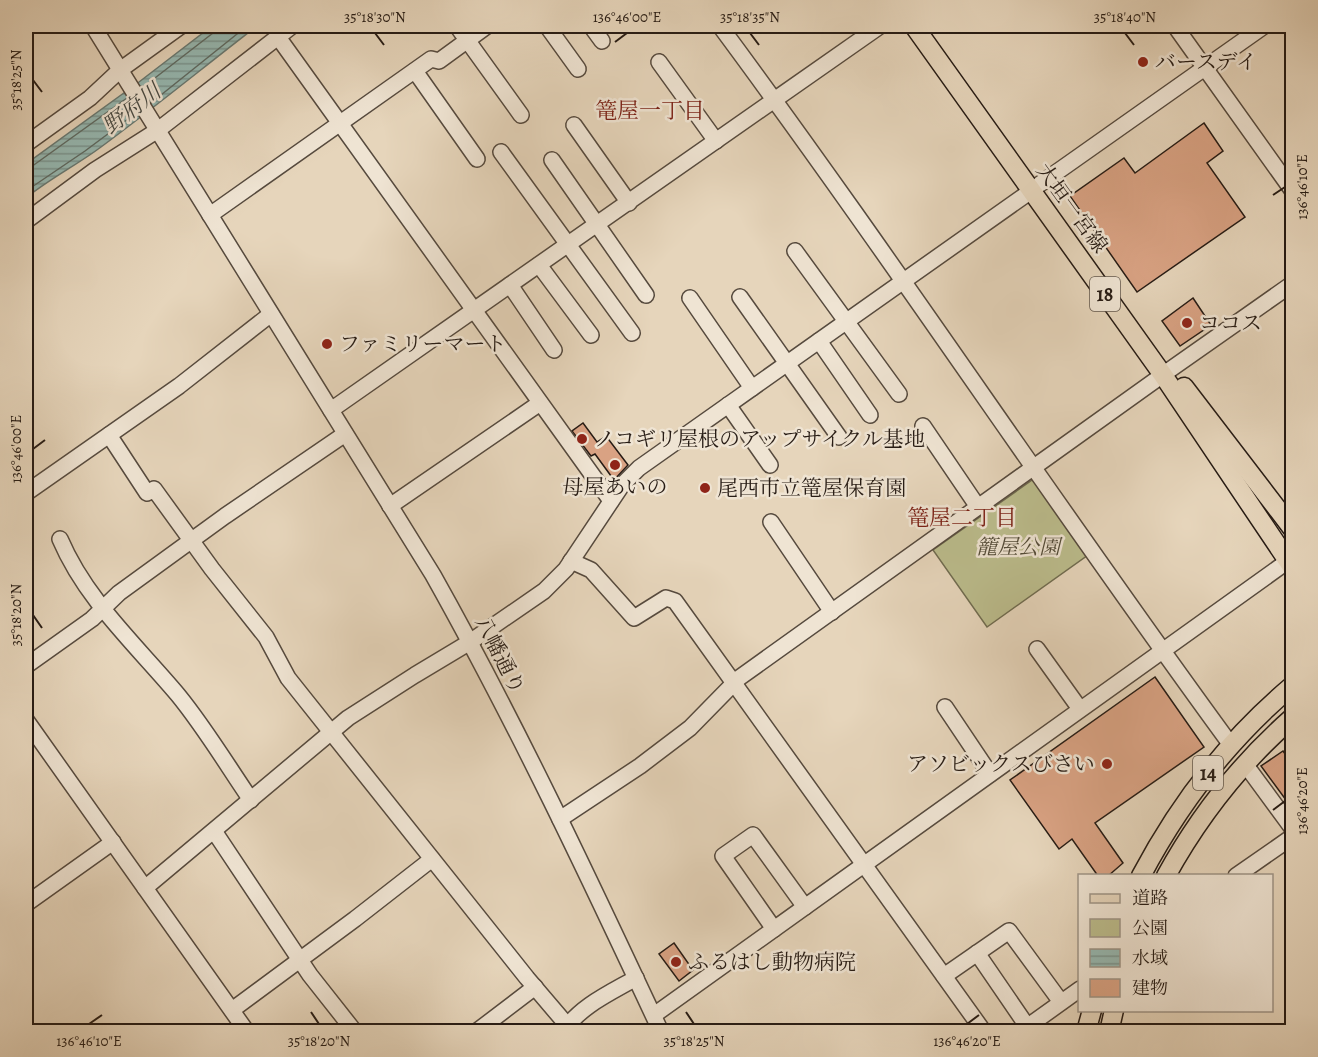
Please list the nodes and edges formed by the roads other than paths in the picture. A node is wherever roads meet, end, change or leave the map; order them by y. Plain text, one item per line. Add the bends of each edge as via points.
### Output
1 (93, 26) edge
2 (181, 26) edge
3 (292, 26) edge
4 (457, 26) edge
5 (487, 26) edge
6 (547, 26) edge
7 (591, 26) edge
8 (720, 26) edge
9 (880, 26) edge
10 (914, 26) edge
11 (928, 26) edge
12 (1175, 26) edge
13 (1264, 26) edge
14 (278, 36) junction
15 (467, 40) junction
16 (602, 41) dead end
17 (659, 62) dead end
18 (1205, 68) junction
19 (578, 69) dead end
20 (120, 70) junction
21 (415, 71) junction
22 (774, 100) junction
23 (521, 116) dead end
24 (341, 124) junction
25 (574, 125) dead end
26 (158, 129) junction
27 (716, 141) junction
28 (26, 144) edge
29 (501, 152) dead end
30 (477, 159) dead end
31 (552, 160) dead end
32 (1036, 187) junction
33 (1293, 190) edge
34 (629, 203) junction
35 (210, 215) junction
36 (26, 221) edge
37 (598, 224) junction
38 (568, 245) junction
39 (795, 250) dead end
40 (538, 265) junction
41 (903, 281) junction
42 (1293, 284) edge
43 (510, 285) junction
44 (646, 295) dead end
45 (740, 297) dead end
46 (690, 298) dead end
47 (474, 310) junction
48 (271, 314) junction
49 (846, 322) junction
50 (632, 333) dead end
51 (591, 335) dead end
52 (819, 341) junction
53 (554, 350) dead end
54 (787, 363) junction
55 (1167, 372) junction
56 (752, 388) junction
57 (899, 394) dead end
58 (540, 403) junction
59 (728, 405) junction
60 (331, 410) junction
61 (870, 415) dead end
62 (923, 426) dead end
63 (345, 434) junction
64 (109, 435) junction
65 (839, 437) dead end
66 (770, 465) dead end
67 (1034, 468) junction
68 (26, 493) edge
69 (611, 501) junction
70 (390, 506) junction
71 (978, 507) junction
72 (771, 522) dead end
73 (1293, 528) edge
74 (60, 539) dead end
75 (192, 541) junction
76 (571, 561) junction
77 (1290, 564) edge
78 (102, 609) junction
79 (832, 612) junction
80 (470, 642) junction
81 (1037, 649) dead end
82 (1163, 650) junction
83 (26, 666) edge
84 (734, 683) junction
85 (1293, 686) edge
86 (945, 707) dead end
87 (1080, 709) junction
88 (1293, 718) edge
89 (26, 720) edge
90 (332, 732) junction
91 (1231, 745) junction
92 (1245, 764) junction
93 (990, 774) junction
94 (251, 800) junction
95 (560, 819) junction
96 (1293, 828) edge
97 (214, 831) junction
98 (1293, 837) edge
99 (113, 842) junction
100 (432, 859) junction
101 (864, 864) junction
102 (1142, 874) edge
103 (1167, 874) edge
104 (1239, 874) edge
105 (145, 888) junction
106 (26, 904) edge
107 (805, 907) junction
108 (774, 929) junction
109 (977, 953) junction
110 (300, 960) junction
111 (944, 976) junction
112 (636, 978) junction
113 (535, 987) junction
114 (1078, 990) edge
115 (1061, 1002) junction
116 (232, 1010) junction
117 (1092, 1012) edge
118 (1114, 1012) edge
119 (654, 1016) junction
120 (565, 1029) edge
121 (1024, 1029) edge
122 (241, 1030) edge
123 (355, 1032) edge
124 (476, 1032) edge
125 (661, 1032) edge
126 (984, 1032) edge
127 (1086, 1032) edge
128 (1109, 1032) edge

1 - 20 street, 八幡通り
2 - 20 street
3 - 14 street
4 - 15 street
5 - 15 street
6 - 19 street
7 - 16 street
8 - 22 street
9 - 22 street
10 - 32 main road, 大垣一宮線 / 18
11 - 32 main road, 大垣一宮線 / 18
12 - 18 street
13 - 18 street
14 - 24 street
14 - 26 street
15 - 21 street via 439,61 431,59
15 - 23 street
17 - 27 street
18 - 32 street
18 - 33 street
20 - 26 street, 八幡通り
20 - 28 street via 90,98
21 - 24 street
21 - 30 street
22 - 27 street
22 - 41 street
24 - 35 street
24 - 47 street
25 - 34 street
26 - 35 street, 八幡通り
26 - 36 street
27 - 34 street
29 - 38 street
31 - 37 street
32 - 41 street
32 - 55 main road, 大垣一宮線 / 18
34 - 37 street
35 - 48 street, 八幡通り
37 - 38 street
37 - 44 street
38 - 40 street
38 - 50 street
39 - 49 street
40 - 43 street
40 - 51 street
41 - 49 street
41 - 67 street
42 - 55 street
43 - 47 street
43 - 53 street
45 - 54 street
46 - 56 street
47 - 58 street
47 - 60 street
48 - 60 street, 八幡通り
48 - 64 street
49 - 52 street
49 - 57 street
52 - 54 street
52 - 61 street
54 - 56 street
54 - 65 street
55 - 67 street
55 - 73 main road, 大垣一宮線 / 18
55 - 77 main road, 大垣一宮線 / 18
56 - 59 street
58 - 69 street
58 - 70 street
59 - 66 street
59 - 69 street via 639,468
60 - 63 street, 八幡通り
62 - 71 street
63 - 70 street, 八幡通り
63 - 75 street
64 - 68 street
64 - 75 street via 147,494 154,489
67 - 71 street
67 - 82 street
69 - 76 street
70 - 80 street, 八幡通り
71 - 79 street
72 - 79 street
74 - 78 street via 69,560
75 - 78 street
75 - 90 street via 266,637 288,678
76 - 80 street via 544,591
76 - 84 street via 591,570 634,618 666,598 675,601
77 - 82 street
78 - 83 street
78 - 94 street via 178,696
79 - 84 street
80 - 90 street
80 - 95 street, 八幡通り
81 - 87 street
82 - 87 street
82 - 91 street
84 - 95 street via 690,728
84 - 101 street
85 - 91 main road, 14
86 - 93 street
87 - 93 street
88 - 92 main road, 14
89 - 99 street
90 - 94 street
90 - 100 street
91 - 102 main road, 14 via 1179,813
92 - 96 street
92 - 103 main road, 14 via 1196,826
93 - 101 street
94 - 97 street
95 - 112 street, 八幡通り
97 - 105 street
97 - 110 street
98 - 104 street
99 - 105 street
99 - 106 street
100 - 110 street
100 - 113 street
101 - 107 street
101 - 111 street
105 - 116 street
107 - 108 street
107 - 108 street via 753,835 723,856
108 - 119 street
109 - 111 street
109 - 115 street via 1009,931
109 - 121 street
110 - 116 street
110 - 123 street
111 - 126 street
112 - 119 street, 八幡通り
112 - 120 street via 588,1006
113 - 120 street
113 - 124 street
114 - 115 street
115 - 121 street
116 - 122 street
117 - 127 main road
118 - 128 main road
119 - 125 street, 八幡通り

